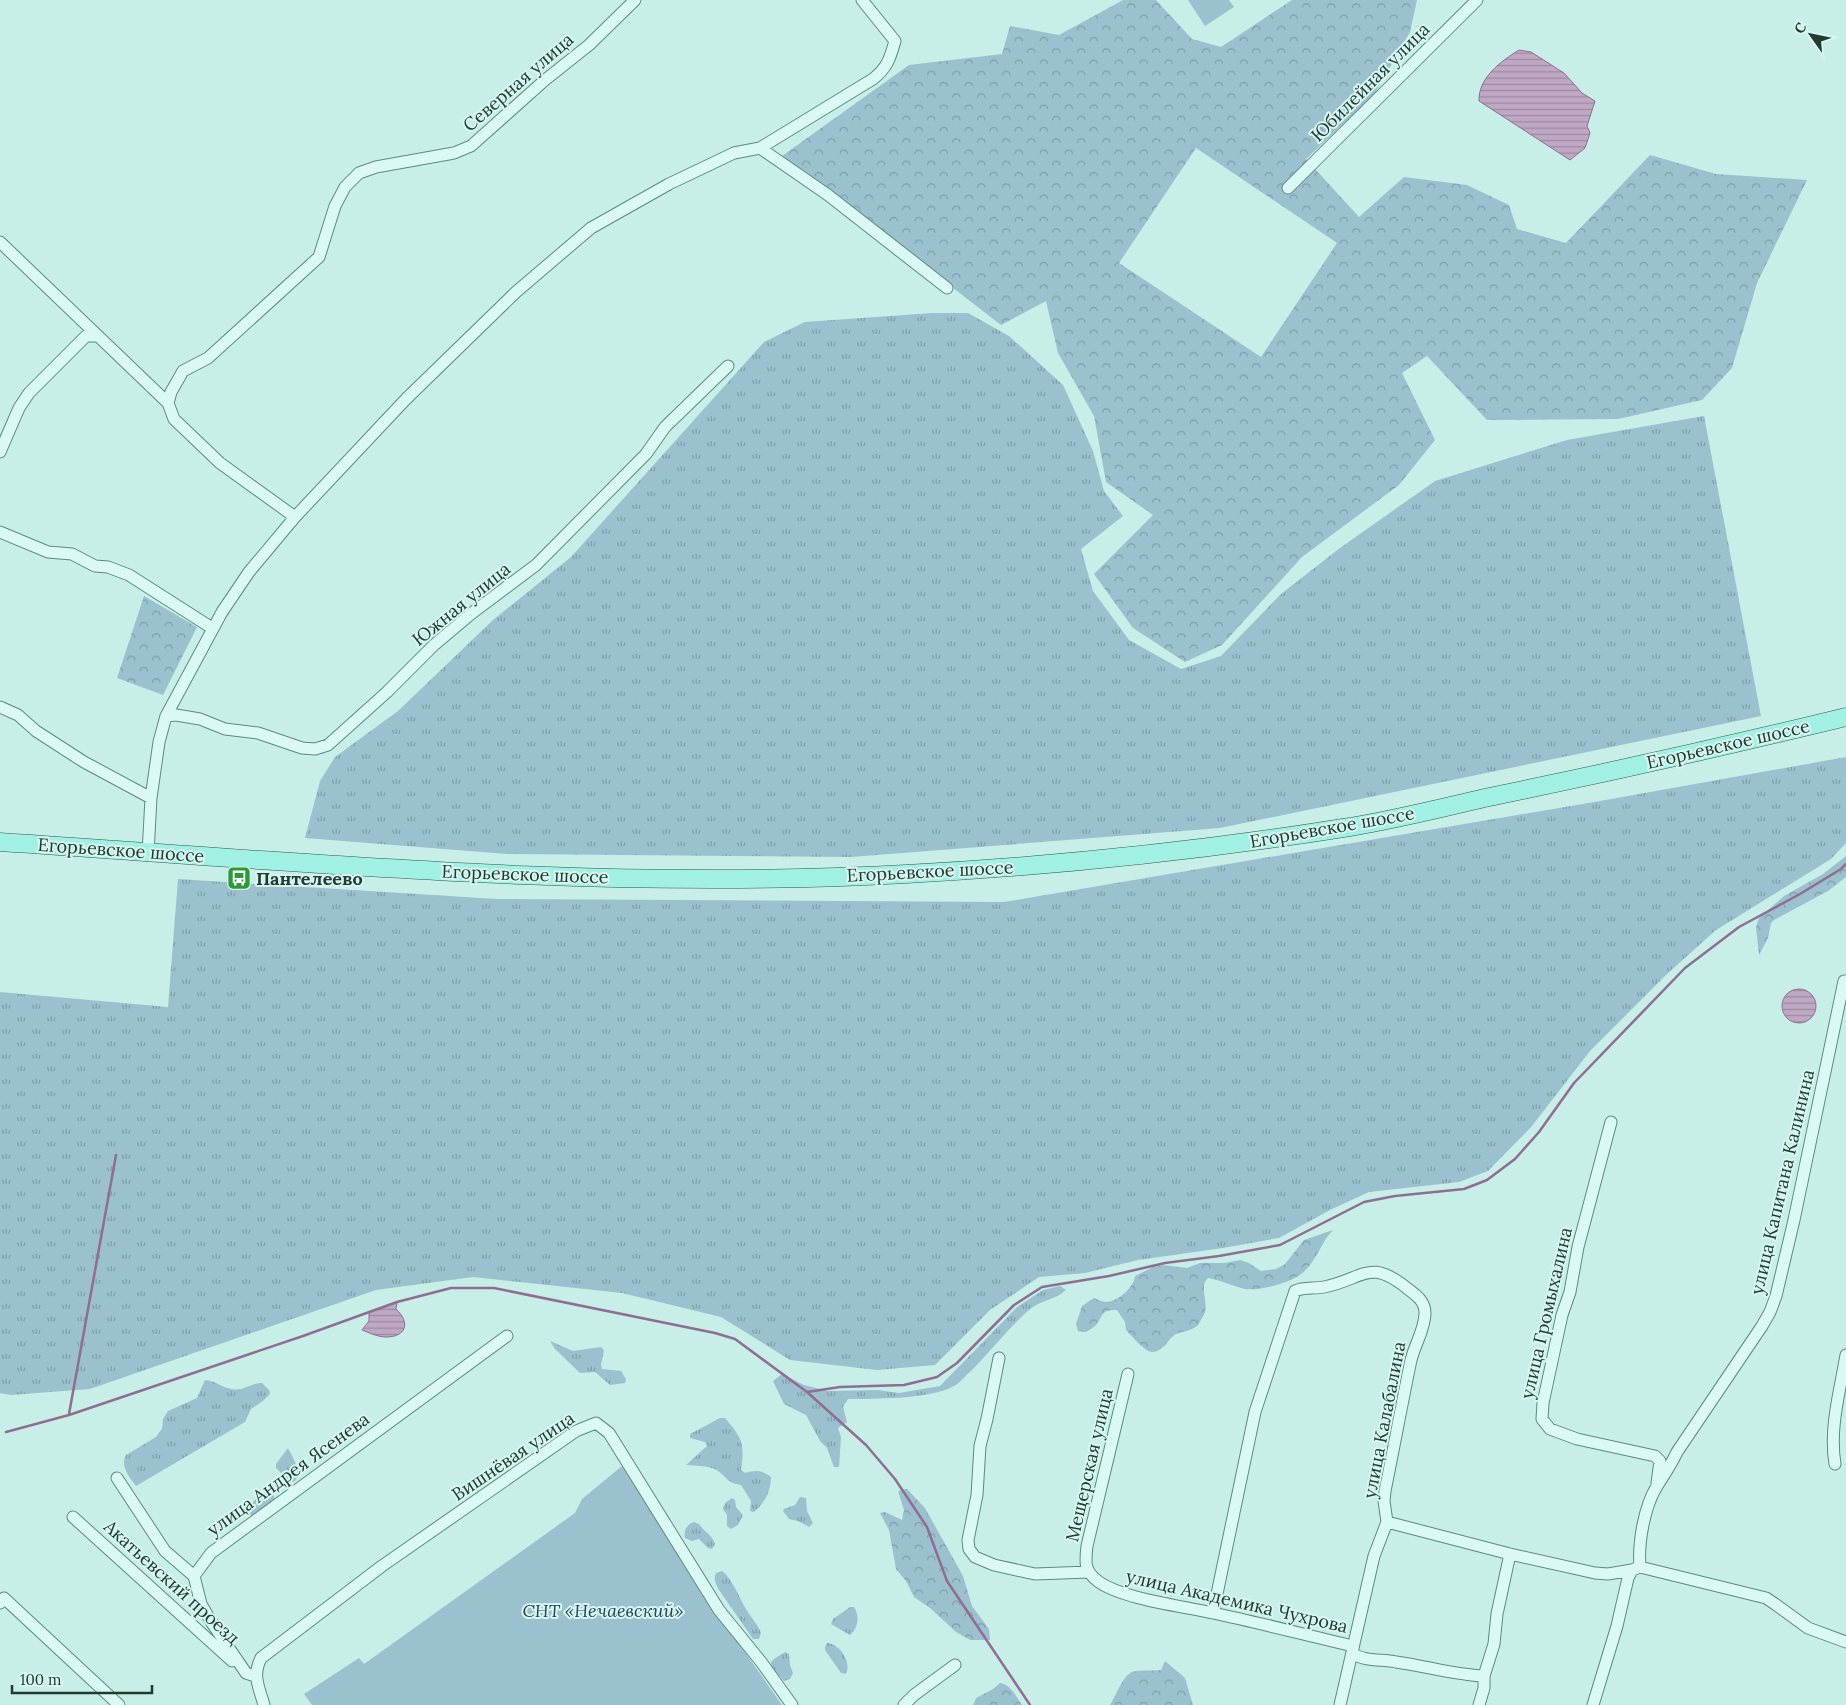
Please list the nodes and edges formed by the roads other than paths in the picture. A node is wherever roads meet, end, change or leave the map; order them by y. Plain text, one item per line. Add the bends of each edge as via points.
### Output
1 (635, 0) edge
2 (862, 0) edge
3 (1477, 0) edge
4 (760, 148) junction
5 (1288, 188) dead end
6 (0, 242) edge
7 (947, 288) dead end
8 (98, 336) junction
9 (728, 366) dead end
10 (168, 404) junction
11 (0, 452) edge
12 (295, 517) junction
13 (0, 532) edge
14 (212, 628) junction
15 (0, 707) edge
16 (166, 716) junction
17 (1846, 717) edge
18 (151, 798) junction
19 (0, 842) edge
20 (148, 854) junction
21 (1844, 981) dead end
22 (1611, 1122) dead end
23 (507, 1336) dead end
24 (1846, 1355) edge
25 (999, 1358) dead end
26 (1128, 1374) dead end
27 (1835, 1464) dead end
28 (117, 1478) dead end
29 (1656, 1487) junction
30 (73, 1517) dead end
31 (1387, 1522) junction
32 (1510, 1554) junction
33 (1636, 1569) junction
34 (1089, 1572) junction
35 (194, 1576) junction
36 (0, 1603) edge
37 (1213, 1613) junction
38 (1846, 1642) edge
39 (1352, 1650) junction
40 (955, 1665) dead end
41 (251, 1675) junction
42 (1484, 1676) junction
43 (119, 1705) edge
44 (264, 1705) edge
45 (792, 1705) edge
46 (904, 1705) edge
47 (1340, 1705) edge
48 (1479, 1705) edge
49 (1593, 1705) edge

1 - 10 street, Северная улица via 589,45 470,146 359,173 345,187 335,206 319,257 208,358 183,371
2 - 4 street via 895,41 884,70
3 - 5 street, Юбилейная улица
4 - 7 street via 828,195
4 - 12 street via 734,153 669,184 591,228 516,292 461,345
6 - 8 street
8 - 10 street
8 - 11 street via 86,336 29,393
9 - 16 street, Южная улица via 665,427 646,454 536,565 434,645 328,745 315,750 302,748 258,734 226,729 200,719 176,714
10 - 12 street via 174,419 220,463
12 - 14 street via 250,572
13 - 14 street via 48,552 72,554 95,566 129,574
14 - 16 street
15 - 18 street via 18,715 36,731 84,762
16 - 18 street
17 - 20 main road, Егорьевское шоссе via 1348,828 1178,852 1026,866 905,874 685,880 448,872
18 - 20 street
19 - 20 main road, Егорьевское шоссе
21 - 29 street, улица Капитана Калинина via 1776,1296 1770,1312
22 - 29 street, улица Громыхалина via 1578,1247 1542,1412 1545,1424 1556,1432 1655,1456 1660,1464
23 - 35 street, улица Андрея Ясенева via 211,1553
24 - 27 street via 1833,1429
25 - 34 street via 980,1446 969,1549 976,1557 994,1565 1036,1574
26 - 34 street, Мещерская улица via 1087,1546
28 - 35 street via 165,1550
29 - 33 street, улица Капитана Калинина via 1640,1538
30 - 41 street, Акатьевский проезд
31 - 32 street
31 - 37 street, улица Калабалина via 1385,1491 1412,1358 1425,1312 1416,1295 1397,1280 1370,1271 1325,1287 1294,1291 1256,1412
31 - 39 street, улица Калабалина via 1374,1556
32 - 33 street via 1595,1573
32 - 42 street via 1494,1644
33 - 38 street via 1766,1598 1808,1628
33 - 49 street, улица Капитана Калинина via 1628,1578
34 - 37 street, улица Академика Чухрова via 1116,1591
35 - 41 street via 201,1604
36 - 43 street via 4,1598
37 - 39 street, улица Академика Чухрова
39 - 42 street, улица Академика Чухрова via 1361,1659
39 - 47 street, улица Калабалина
40 - 46 street
41 - 44 street
41 - 45 street, Вишнёвая улица via 261,1658 382,1566 576,1431 596,1423 609,1433 719,1610
42 - 48 street

